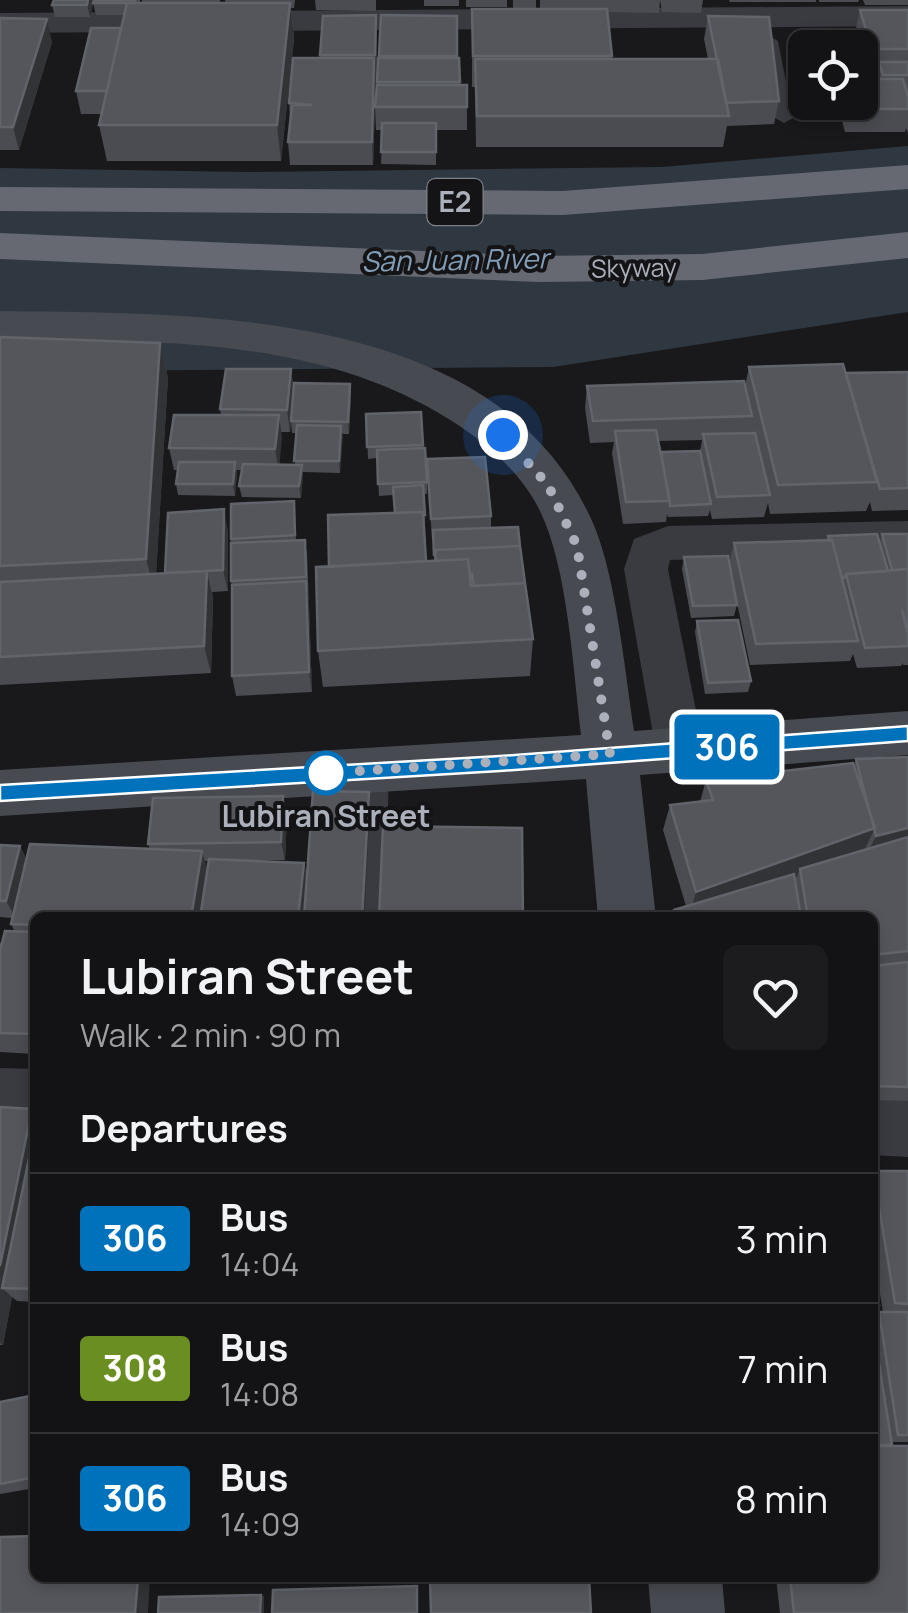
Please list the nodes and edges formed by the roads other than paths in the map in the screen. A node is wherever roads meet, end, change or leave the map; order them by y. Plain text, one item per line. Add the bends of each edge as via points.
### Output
1 (908, 16) edge
2 (766, 17) junction
3 (0, 24) edge
4 (784, 118) dead end
5 (908, 177) edge
6 (0, 199) edge
7 (0, 246) edge
8 (908, 246) edge
9 (0, 325) edge
10 (908, 537) edge
11 (908, 733) edge
12 (680, 751) junction
13 (610, 754) junction
14 (377, 770) junction
15 (0, 793) edge
16 (372, 912) edge
17 (626, 912) edge
18 (0, 1095) edge
19 (30, 1096) edge
20 (878, 1127) edge
21 (908, 1129) edge
22 (685, 1582) edge
23 (688, 1613) edge

1 - 2 street
2 - 3 street
2 - 4 lane
5 - 6 highway, E2 via 563,203
7 - 8 highway, Skyway / E2 via 559,269 702,267
9 - 13 main road via 278,337 377,362 450,396 503,435 560,506 577,546
10 - 12 street via 668,542 650,550 646,568
11 - 12 main road
12 - 13 main road
13 - 14 main road
13 - 17 main road
14 - 15 main road
14 - 16 lane
18 - 19 street
20 - 21 street
22 - 23 main road

